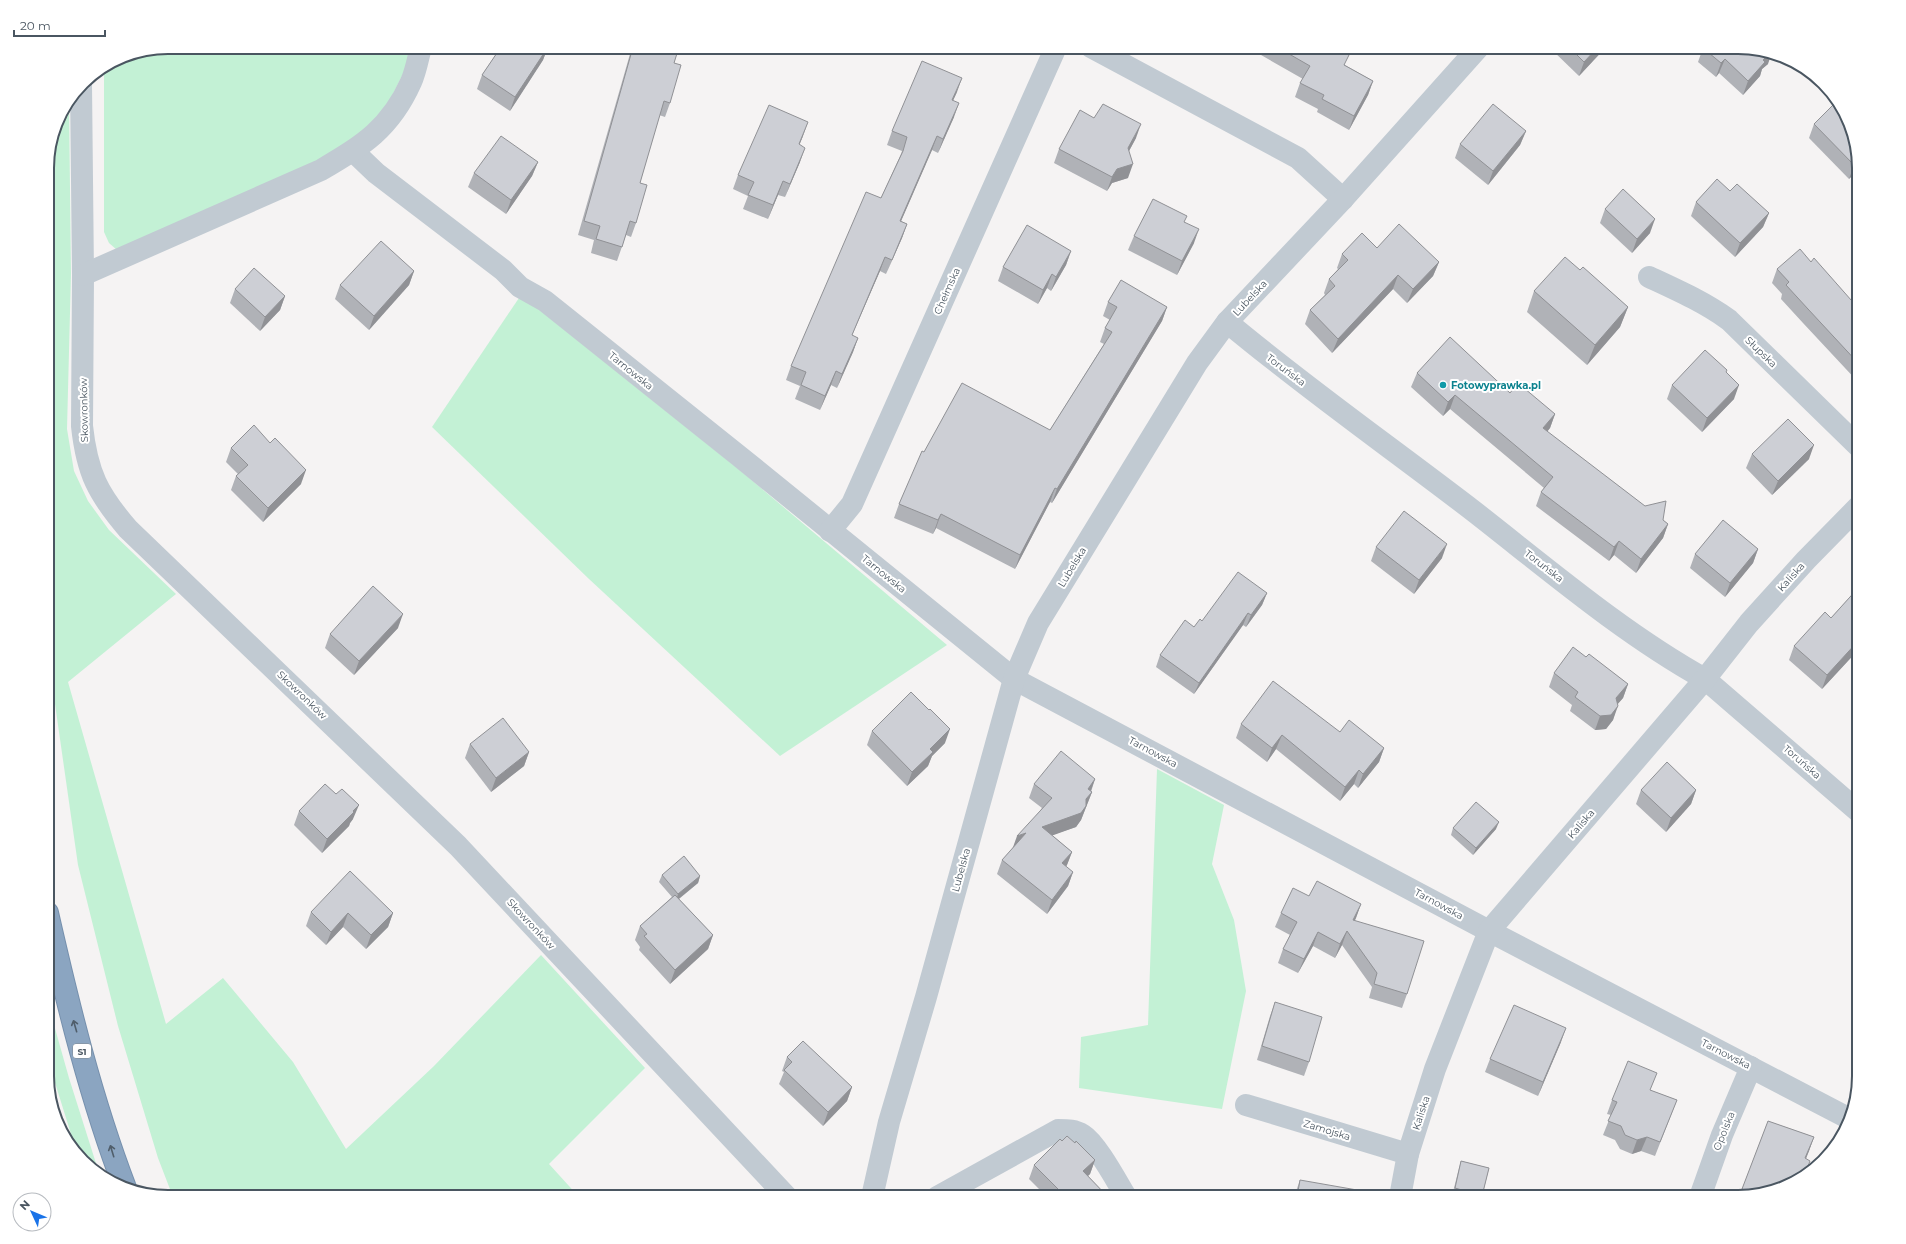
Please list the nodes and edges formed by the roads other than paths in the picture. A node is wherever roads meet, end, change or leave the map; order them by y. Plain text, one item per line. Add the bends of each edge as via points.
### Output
1 (419, 54) edge
2 (1053, 54) edge
3 (1104, 54) edge
4 (1472, 54) edge
5 (81, 94) edge
6 (353, 151) junction
7 (1343, 198) junction
8 (83, 275) junction
9 (1649, 277) dead end
10 (1226, 322) junction
11 (1852, 440) edge
12 (1852, 513) edge
13 (830, 531) junction
14 (1014, 679) junction
15 (1706, 679) junction
16 (1852, 806) edge
17 (1489, 930) junction
18 (54, 943) edge
19 (1752, 1067) junction
20 (1246, 1105) dead end
21 (1845, 1116) edge
22 (1408, 1154) junction
23 (122, 1180) edge
24 (780, 1190) edge
25 (874, 1190) edge
26 (950, 1190) edge
27 (1122, 1190) edge
28 (1401, 1190) edge
29 (1702, 1190) edge

1 - 6 street via 411,82 394,112 376,134
2 - 13 street, Chełmska via 852,504
3 - 7 street via 1298,158
4 - 7 street, Lubelska
5 - 8 street, Skowronków
6 - 8 street via 321,170
6 - 13 street, Tarnowska via 376,173 503,270 520,287 545,301
7 - 10 street, Lubelska
8 - 24 street, Skowronków via 84,447 91,473 110,508 128,529 458,846
9 - 11 street, Słupska via 1702,302 1729,320
10 - 14 street, Lubelska via 1197,363 1038,623
10 - 15 street, Toruńska via 1599,609
12 - 15 street, Kaliska via 1749,623
13 - 14 street, Tarnowska
14 - 17 street, Tarnowska
14 - 25 street, Lubelska via 890,1122
15 - 16 street, Toruńska
15 - 17 street, Kaliska
17 - 19 street, Tarnowska
17 - 22 street, Kaliska via 1435,1069
23 -> 18 highway, S1 via 84,1059
19 - 21 street, Tarnowska
19 - 29 street, Opolska via 1722,1135
20 - 22 street, Zamojska
22 - 28 street, Kaliska
26 - 27 street via 1058,1130 1073,1130 1084,1136

